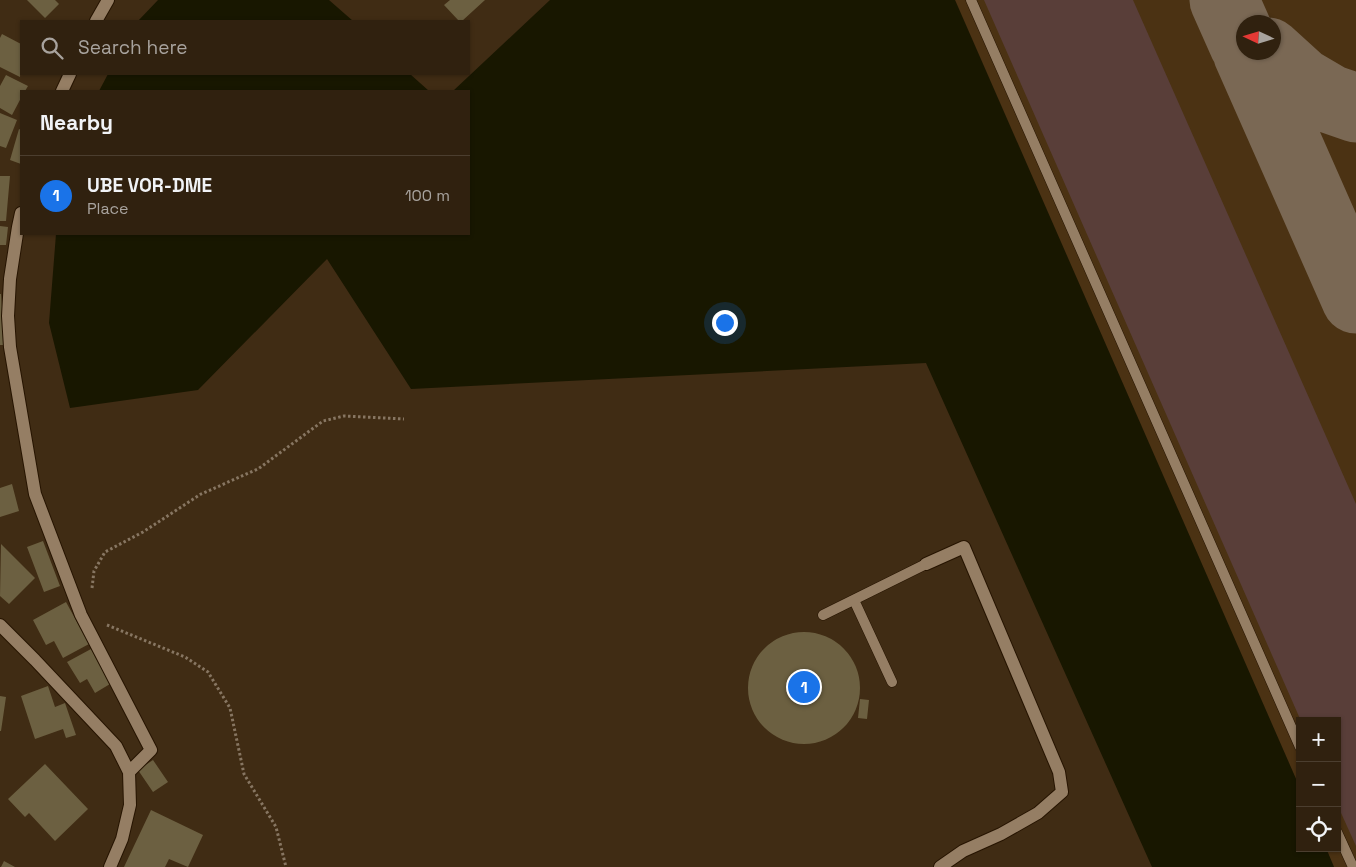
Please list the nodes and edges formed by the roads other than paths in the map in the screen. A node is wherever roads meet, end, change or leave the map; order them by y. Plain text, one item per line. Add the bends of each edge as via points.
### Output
1 (108, 0) edge
2 (971, 0) edge
3 (97, 20) edge
4 (70, 75) edge
5 (62, 90) edge
6 (20, 218) edge
7 (926, 564) joint
8 (854, 600) junction
9 (823, 615) dead end
10 (0, 625) edge
11 (892, 682) dead end
12 (1296, 738) edge
13 (129, 772) junction
14 (1341, 841) edge
15 (110, 867) edge
16 (940, 867) edge
17 (1353, 867) edge

1 - 3 street
2 - 12 lane
4 - 5 street
6 - 13 street via 8,316 10,346 35,494 80,615 152,750
7 - 8 lane
7 - 16 street via 964,548 1059,772 1062,792 1038,813 963,851
8 - 9 lane
8 - 11 lane
10 - 13 street via 116,746
13 - 15 street via 130,805 122,839
14 - 17 lane

